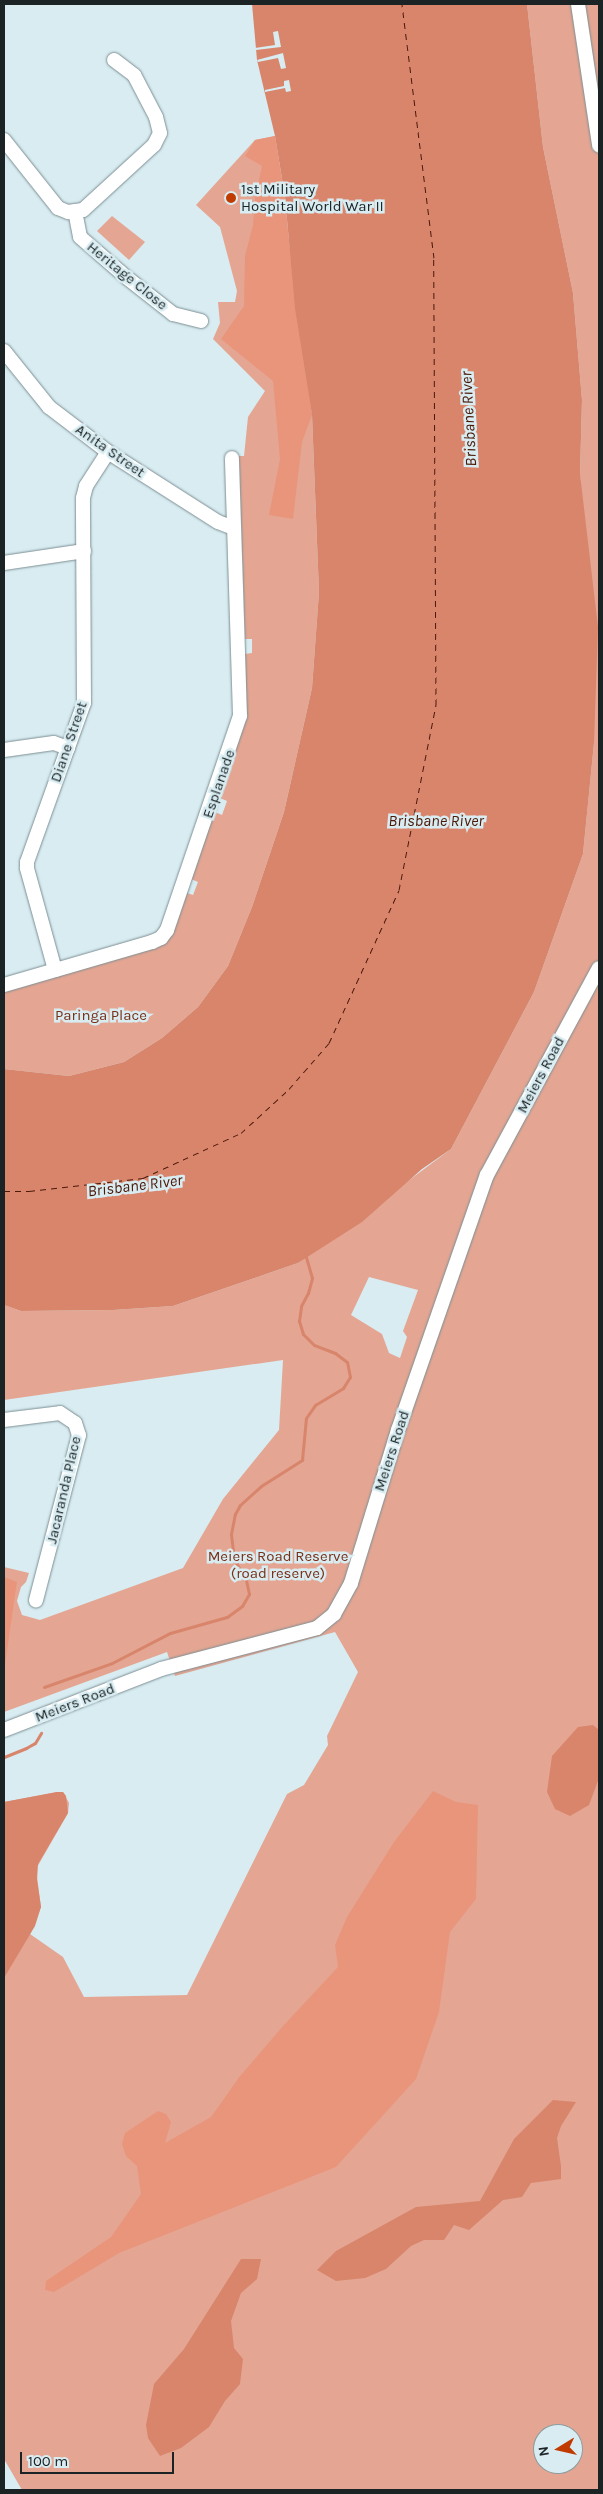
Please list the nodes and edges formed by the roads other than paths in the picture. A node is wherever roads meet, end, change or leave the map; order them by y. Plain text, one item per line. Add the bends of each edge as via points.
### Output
1 (578, 4) edge
2 (114, 60) dead end
3 (4, 140) edge
4 (599, 145) edge
5 (75, 211) junction
6 (201, 321) dead end
7 (4, 351) edge
8 (9, 367) edge
9 (108, 452) junction
10 (232, 458) dead end
11 (234, 528) junction
12 (84, 551) junction
13 (4, 563) edge
14 (68, 748) junction
15 (4, 750) edge
16 (599, 968) edge
17 (55, 970) junction
18 (4, 985) edge
19 (4, 1420) edge
20 (36, 1600) dead end
21 (4, 1730) edge

1 - 4 street
2 - 5 street via 134,75 156,117 160,133 154,145 83,210
3 - 5 street via 58,208
5 - 6 street, Heritage Close via 80,238 173,314
7 - 8 street, Anita Street
8 - 9 street, Anita Street via 49,407
9 - 11 street, Anita Street via 218,522
9 - 12 street, Diane Street via 86,486 83,498
10 - 11 street, Esplanade
11 - 17 street, Esplanade via 240,716 167,930 152,942
12 - 13 street
12 - 14 street, Diane Street via 86,691
14 - 15 street via 54,743
14 - 17 street, Diane Street via 26,868
16 - 21 street, Meiers Road via 488,1175 398,1430 352,1583 334,1614 317,1628 161,1669
17 - 18 street, Esplanade
19 - 20 street, Jacaranda Place via 60,1413 75,1423 79,1435

